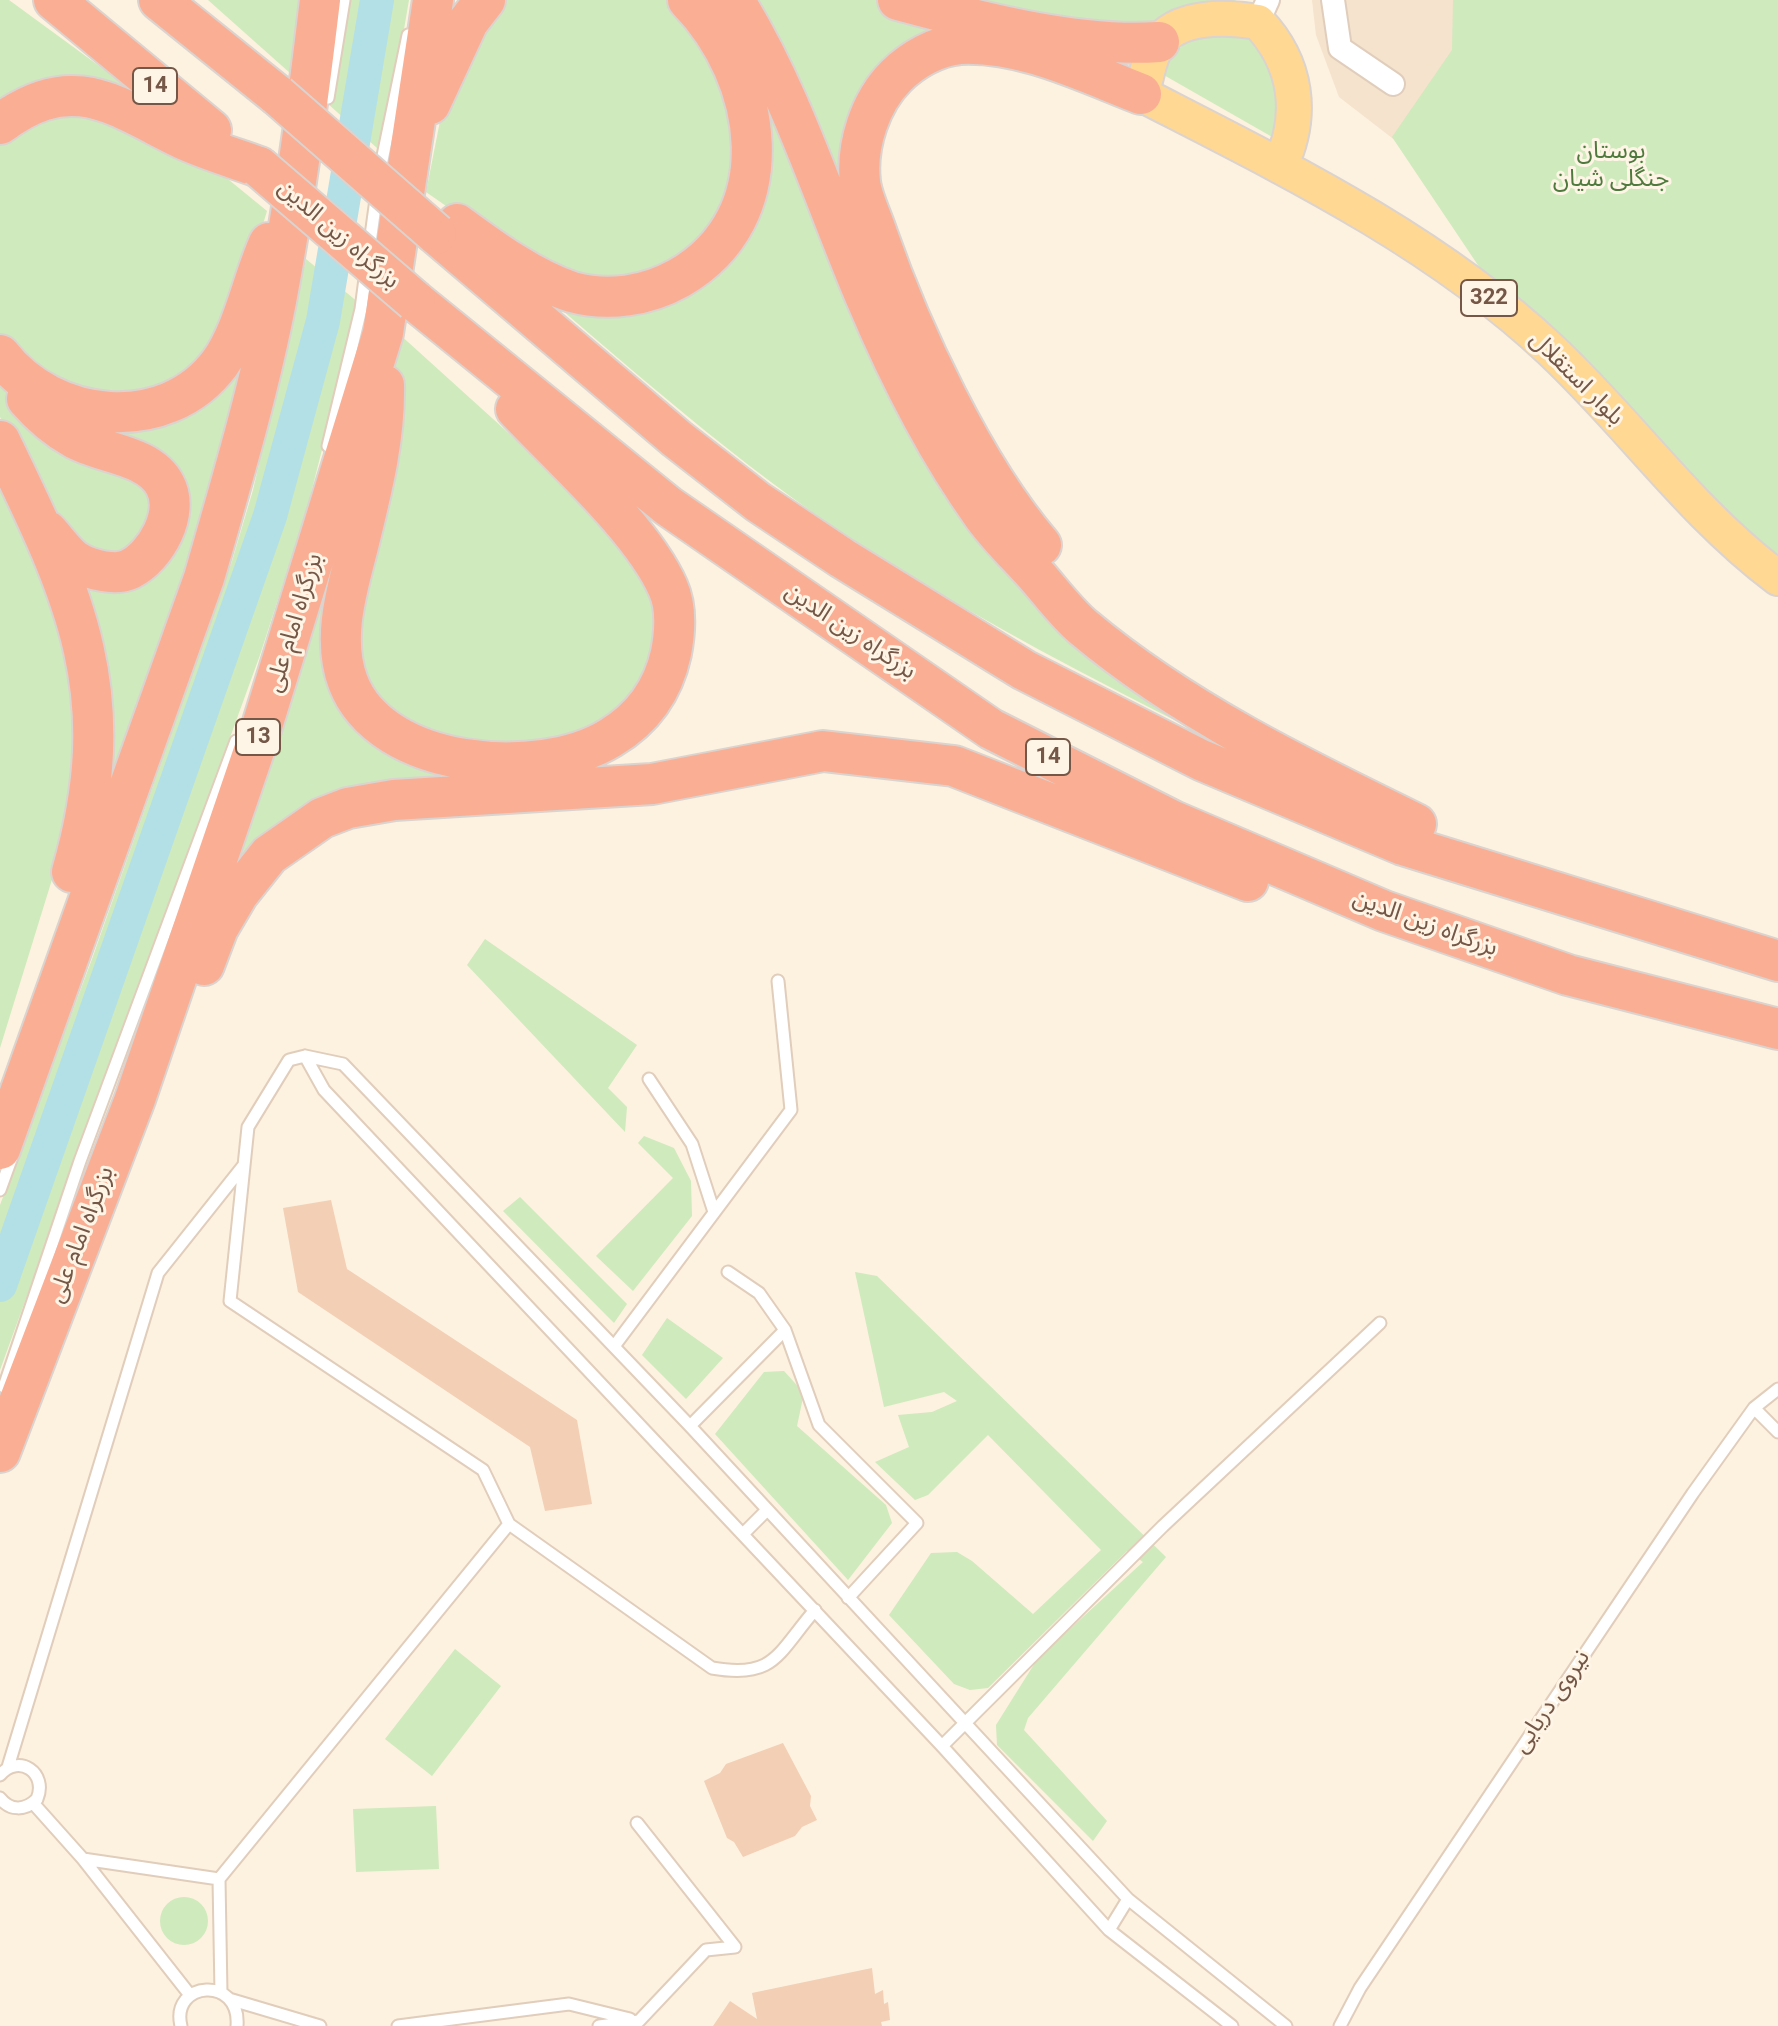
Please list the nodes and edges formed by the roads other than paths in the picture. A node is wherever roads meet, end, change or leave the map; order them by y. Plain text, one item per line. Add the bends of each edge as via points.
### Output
1 (54, 0) edge
2 (159, 0) edge
3 (320, 0) edge
4 (344, 0) edge
5 (485, 0) edge
6 (688, 0) edge
7 (734, 0) edge
8 (898, 0) edge
9 (1333, 0) edge
10 (1263, 11) edge
11 (421, 12) edge
12 (192, 18) edge
13 (1149, 71) junction
14 (1393, 84) dead end
15 (326, 106) dead end
16 (324, 121) dead end
17 (0, 124) edge
18 (1287, 150) junction
19 (319, 151) dead end
20 (409, 152) junction
21 (259, 167) junction
22 (304, 190) junction
23 (434, 220) junction
24 (307, 226) dead end
25 (415, 301) junction
26 (383, 333) junction
27 (0, 356) edge
28 (0, 441) edge
29 (325, 459) dead end
30 (39, 522) junction
31 (1778, 559) edge
32 (1778, 578) edge
33 (1149, 674) junction
34 (242, 725) dead end
35 (1557, 894) junction
36 (1403, 918) junction
37 (1778, 961) edge
38 (778, 981) dead end
39 (1778, 1029) edge
40 (305, 1056) junction
41 (649, 1079) dead end
42 (135, 1099) junction
43 (8, 1142) edge
44 (244, 1164) junction
45 (0, 1190) edge
46 (714, 1212) junction
47 (728, 1272) dead end
48 (1380, 1323) dead end
49 (785, 1330) junction
50 (615, 1345) junction
51 (1778, 1389) edge
52 (0, 1399) edge
53 (1754, 1408) junction
54 (690, 1426) junction
55 (1778, 1432) edge
56 (0, 1452) edge
57 (767, 1510) junction
58 (509, 1524) junction
59 (743, 1534) junction
60 (848, 1598) junction
61 (815, 1610) junction
62 (964, 1725) junction
63 (942, 1746) junction
64 (4, 1771) edge
65 (0, 1798) edge
66 (33, 1803) junction
67 (637, 1823) dead end
68 (83, 1859) junction
69 (219, 1879) junction
70 (1128, 1899) junction
71 (1109, 1930) junction
72 (190, 1995) junction
73 (225, 1996) junction
74 (639, 2021) junction
75 (178, 2023) edge
76 (443, 2023) edge
77 (237, 2026) edge
78 (320, 2026) edge
79 (398, 2026) edge
80 (599, 2026) edge
81 (1232, 2026) edge
82 (1286, 2026) edge
83 (1340, 2026) edge

1 - 21 highway, بزرگراه زین الدین / 14
2 - 12 highway
3 - 22 highway
4 - 15 lane
5 - 20 highway via 463,31
6 - 23 highway via 720,41 738,80 753,146 752,175 739,218 722,245 701,264 643,294 573,292
7 - 33 highway via 786,99 865,295 939,450 985,518 1082,627
8 - 13 highway via 1124,45
9 - 14 street via 1340,48
10 - 13 main road via 1178,28
10 - 18 main road via 1295,95
11 - 20 highway, بزرگراه امام علی / 13
11 - 29 lane via 384,142 361,309
12 - 23 highway, bridge via 356,165
13 - 18 main road, بلوار استقلال / 322
13 - 33 highway via 1051,59 1000,46 957,44 913,59 885,87 868,121 860,184 895,284 964,427 1002,492
16 - 19 lane
17 - 21 highway via 42,101 90,97
18 - 31 main road, بلوار استقلال / 322 via 1419,227 1494,279 1572,346 1739,527
18 - 32 main road, بلوار استقلال / 322 via 1493,301 1561,360 1720,530
20 - 26 highway, بزرگراه امام علی / 13
21 - 25 highway, بزرگراه زین الدین / 14, bridge
22 - 24 lane
22 - 27 highway via 257,270 225,354 208,376 180,396 146,409 85,410 45,394
22 - 43 highway via 204,578
23 - 35 highway via 677,439 758,502 1024,670 1201,760 1316,809 1403,845
25 - 26 highway via 645,548 669,591 674,640 660,688 644,710 608,739 582,750 527,760 462,760 399,740 378,724 348,685 342,622 379,452
25 - 36 highway, بزرگراه زین الدین / 14 via 668,506 991,729 1173,821
26 - 42 highway, بزرگراه امام علی / 13 via 258,739
27 - 30 highway via 39,413 71,437 149,467 166,485 169,508 163,531 152,552 129,570 104,571 75,561
28 - 30 highway
30 - 43 highway via 84,644 95,758 86,825 38,977
33 - 35 highway via 1267,749
34 - 52 lane via 80,1161
35 - 37 highway
36 - 39 highway, بزرگراه زین الدین / 14 via 1568,975
36 - 42 highway via 1324,909 954,766 838,752 652,784 394,800 322,818 284,842 254,872 218,928 188,1006
38 - 46 lane via 791,1110
40 - 44 lane via 289,1060 248,1127
40 - 50 lane via 343,1064
40 - 59 lane via 324,1090
41 - 46 lane via 692,1144
42 - 56 highway, بزرگراه امام علی / 13
43 - 45 lane
44 - 58 lane via 230,1301 483,1470
44 - 64 lane via 158,1273
46 - 50 lane
47 - 49 lane via 759,1293
48 - 62 lane via 1163,1526
49 - 54 lane
49 - 60 lane via 819,1425 917,1523
50 - 54 lane
51 - 53 lane, نیروی دریایی
53 - 55 lane
53 - 83 lane, نیروی دریایی via 1360,1988
54 - 57 lane
57 - 59 lane
57 - 60 lane
58 - 61 lane via 712,1668 743,1673 766,1667
58 - 69 lane
59 - 61 lane
60 - 62 lane
61 - 63 lane
62 - 63 lane
62 - 70 lane
63 - 71 lane
64 - 66 lane via 22,1765 35,1772 40,1785
65 - 66 lane via 17,1808
66 - 68 lane
67 - 74 lane via 735,1947 706,1950
68 - 69 lane
68 - 72 lane
69 - 73 lane
70 - 71 lane
70 - 82 lane
71 - 81 lane
72 - 73 lane via 205,1989
72 - 75 lane
73 - 77 lane via 236,2010
73 - 78 lane
74 - 76 lane via 569,2004
74 - 80 lane
76 - 79 lane

